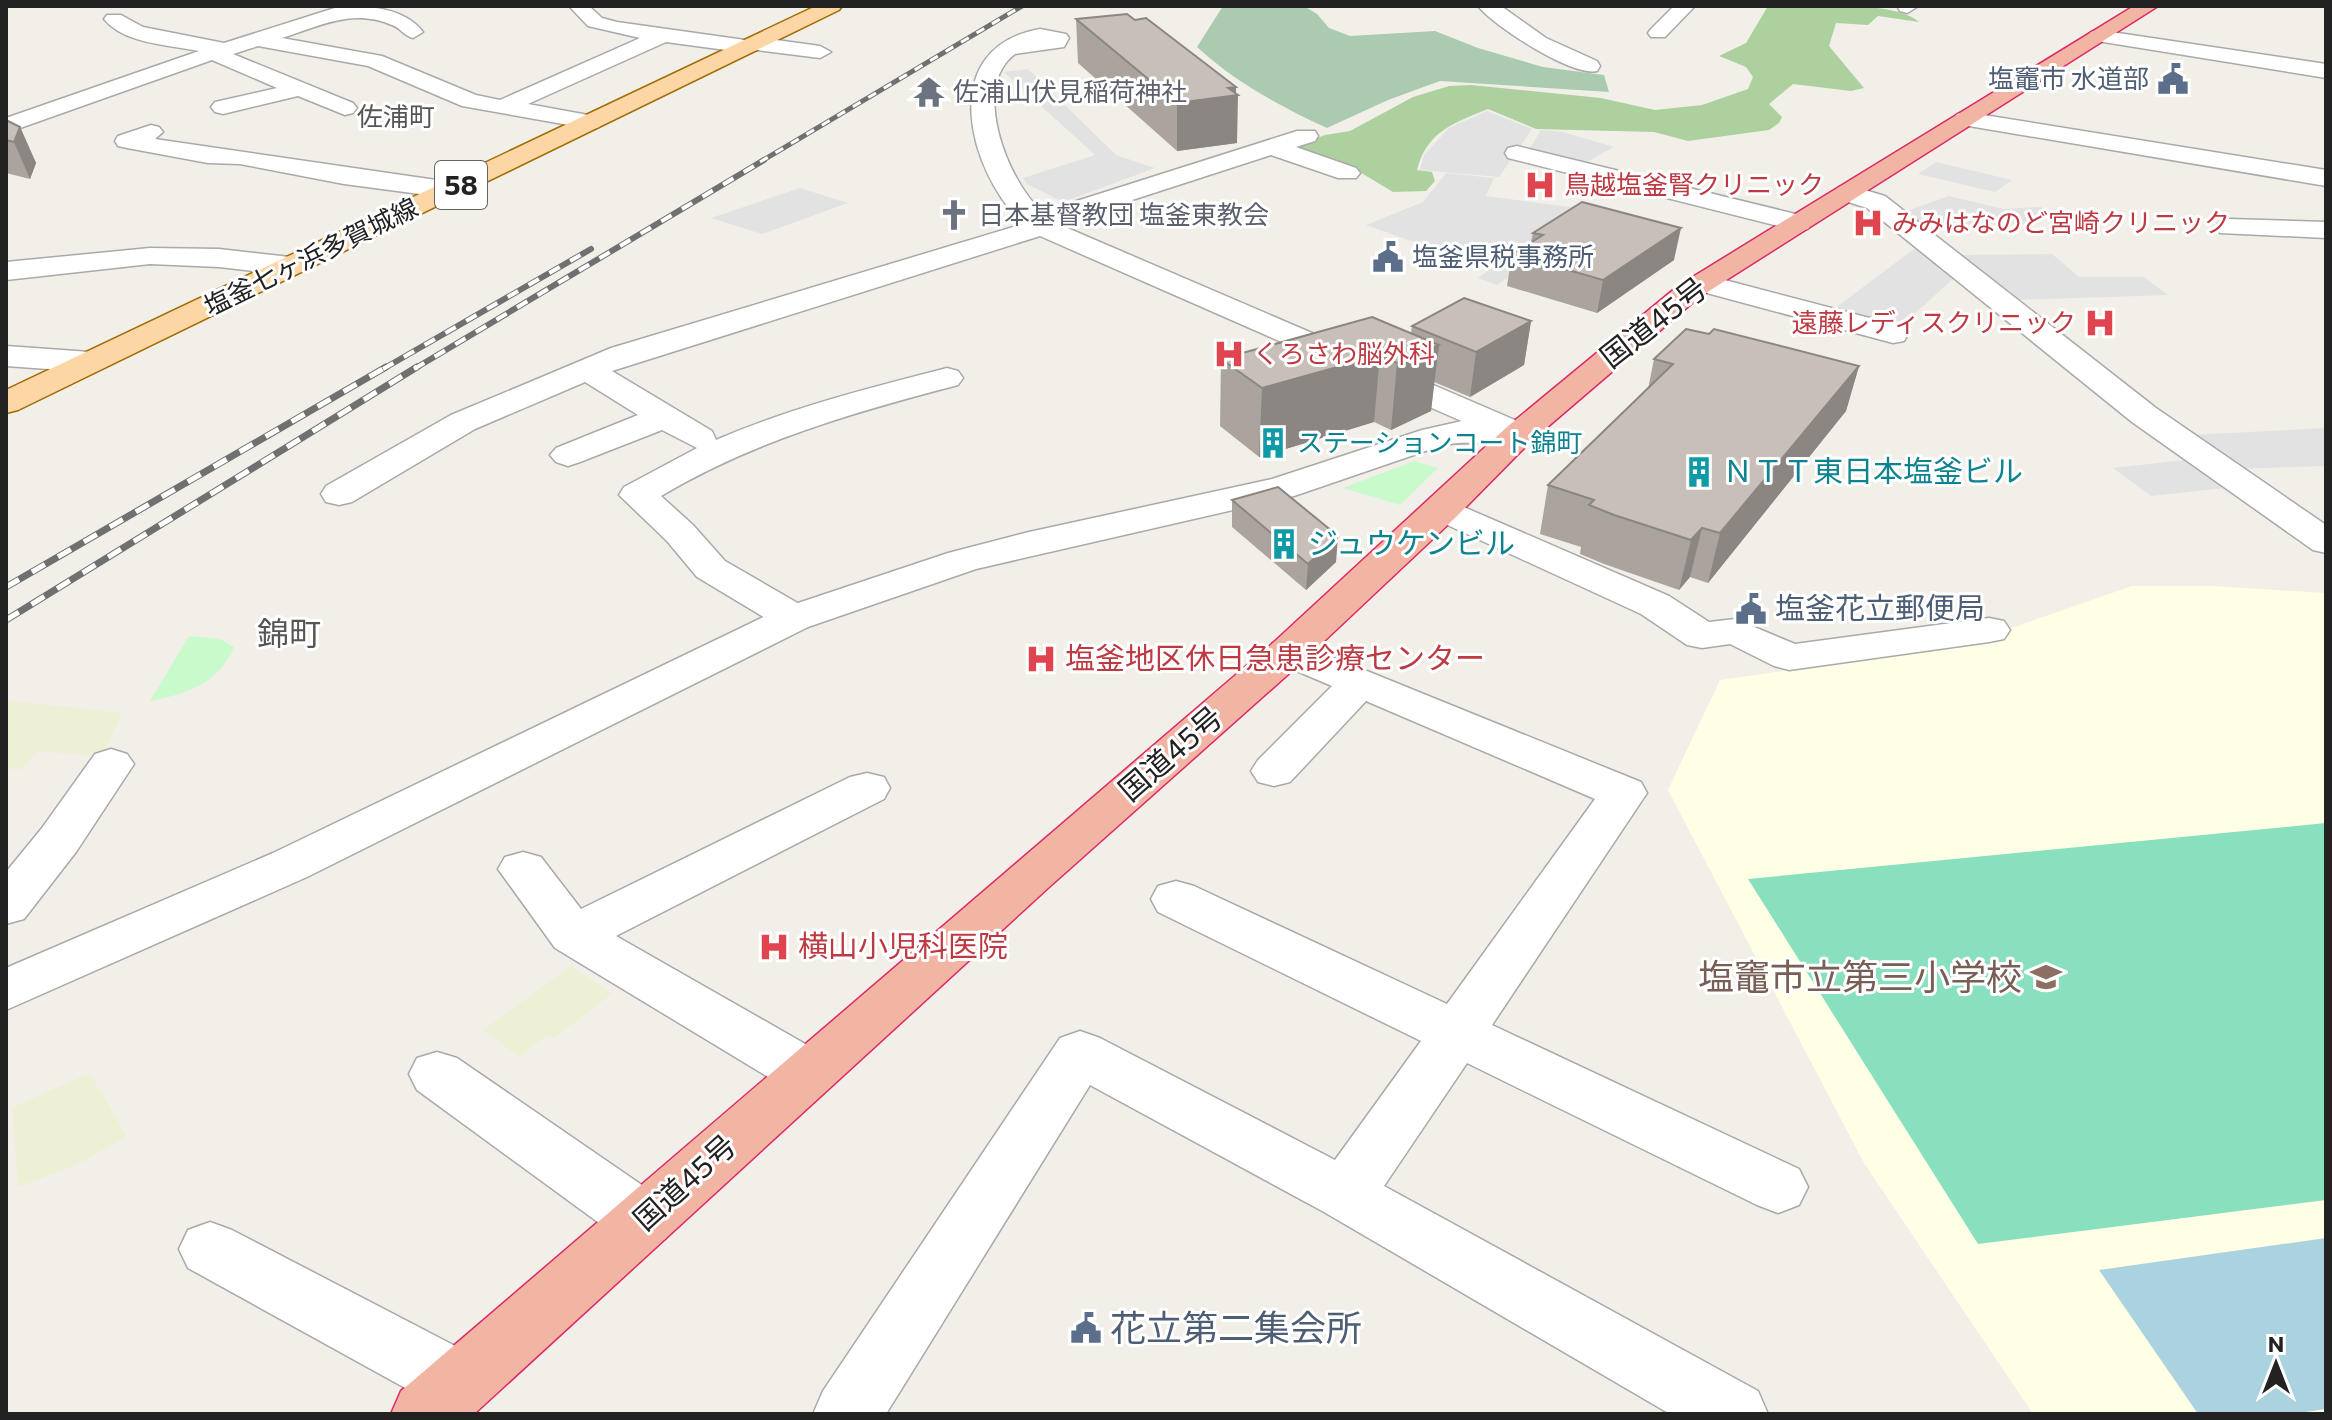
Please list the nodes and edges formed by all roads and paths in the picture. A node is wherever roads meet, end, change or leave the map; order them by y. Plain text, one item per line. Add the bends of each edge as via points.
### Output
1 (832, 6) edge
2 (1488, 6) edge
3 (1685, 6) edge
4 (2148, 6) edge
5 (578, 7) edge
6 (355, 8) edge
7 (114, 19) dead end
8 (607, 26) junction
9 (413, 32) dead end
10 (1658, 33) dead end
11 (664, 35) junction
12 (581, 36) dead end
13 (2098, 36) junction
14 (252, 40) junction
15 (1057, 43) dead end
16 (751, 45) junction
17 (219, 51) junction
18 (820, 52) dead end
19 (1589, 66) dead end
20 (2326, 71) edge
21 (300, 89) junction
22 (223, 107) dead end
23 (503, 107) junction
24 (345, 108) dead end
25 (1965, 119) junction
26 (591, 122) junction
27 (6, 126) edge
28 (151, 132) dead end
29 (1306, 136) dead end
30 (1271, 147) junction
31 (1517, 153) dead end
32 (2263, 169) junction
33 (1347, 173) dead end
34 (2326, 178) edge
35 (450, 190) junction
36 (1848, 193) junction
37 (2326, 219) edge
38 (1798, 223) junction
39 (1040, 224) junction
40 (2230, 227) dead end
41 (2326, 230) edge
42 (290, 266) junction
43 (6, 271) edge
44 (1702, 283) junction
45 (1893, 334) dead end
46 (6, 356) edge
47 (90, 362) junction
48 (587, 370) junction
49 (947, 378) dead end
50 (6, 403) edge
51 (664, 417) junction
52 (1519, 434) junction
53 (700, 438) dead end
54 (568, 455) dead end
55 (339, 494) dead end
56 (1443, 509) junction
57 (2326, 542) edge
58 (794, 618) junction
59 (1989, 630) dead end
60 (1288, 652) junction
61 (1360, 682) junction
62 (111, 764) dead end
63 (1274, 771) dead end
64 (867, 788) dead end
65 (523, 869) dead end
66 (1176, 899) dead end
67 (6, 906) edge
68 (573, 935) junction
69 (6, 990) edge
70 (1456, 1034) junction
71 (808, 1073) junction
72 (437, 1074) dead end
73 (1778, 1187) dead end
74 (1345, 1194) junction
75 (643, 1220) junction
76 (210, 1249) dead end
77 (443, 1399) edge
78 (847, 1414) edge
79 (1734, 1414) edge

1 - 16 main road, 塩釜七ヶ浜多賀城線 / 58
2 - 19 street via 1539,42
3 - 10 street
4 - 13 highway, 国道45号
5 - 8 street
6 - 9 street via 402,21
6 - 14 street
7 - 17 street via 137,32
8 - 11 street
8 - 12 street
11 - 16 street
11 - 23 street
13 - 20 street
13 - 25 highway, 国道45号
14 - 17 street
14 - 23 street via 374,61 470,101
15 - 39 street via 1020,42 987,72 984,91 998,168 1012,196
16 - 18 street
16 - 26 main road, 塩釜七ヶ浜多賀城線 / 58
17 - 21 street
17 - 27 street
21 - 22 street
21 - 24 street
23 - 26 street
25 - 32 street
25 - 36 highway, 国道45号
26 - 35 main road, 塩釜七ヶ浜多賀城線 / 58
28 - 35 street via 127,141
29 - 30 street
30 - 33 street
30 - 39 street
31 - 38 street
32 - 34 street
32 - 37 street
35 - 42 main road, 塩釜七ヶ浜多賀城線 / 58
36 - 38 highway, 国道45号
36 - 57 street via 1876,202 2144,415
38 - 44 highway, 国道45号
39 - 48 street
39 - 52 street
40 - 41 street
42 - 43 street via 150,256
42 - 47 main road, 塩釜七ヶ浜多賀城線 / 58
44 - 45 street
44 - 52 highway, 国道45号
46 - 47 street
47 - 50 main road, 塩釜七ヶ浜多賀城線 / 58
48 - 51 street
48 - 55 street via 463,422
49 - 58 street via 761,431 681,467 637,495 711,569
51 - 53 street
51 - 54 street
52 - 56 highway, 国道45号
52 - 58 street via 1462,431 1434,437 1281,488 962,561
56 - 59 street via 1655,605 1702,636 1735,631 1789,657
56 - 60 highway, 国道45号
58 - 69 street via 290,865
60 - 61 street
60 - 71 highway, 国道45号
61 - 63 street
61 - 70 street via 1624,793
62 - 67 street
64 - 68 street
65 - 68 street
66 - 70 street
68 - 71 street
70 - 73 street
70 - 74 street
71 - 75 highway, 国道45号
72 - 75 street
74 - 78 street via 1080,1053
74 - 79 street
75 - 77 highway, 国道45号
76 - 77 street

